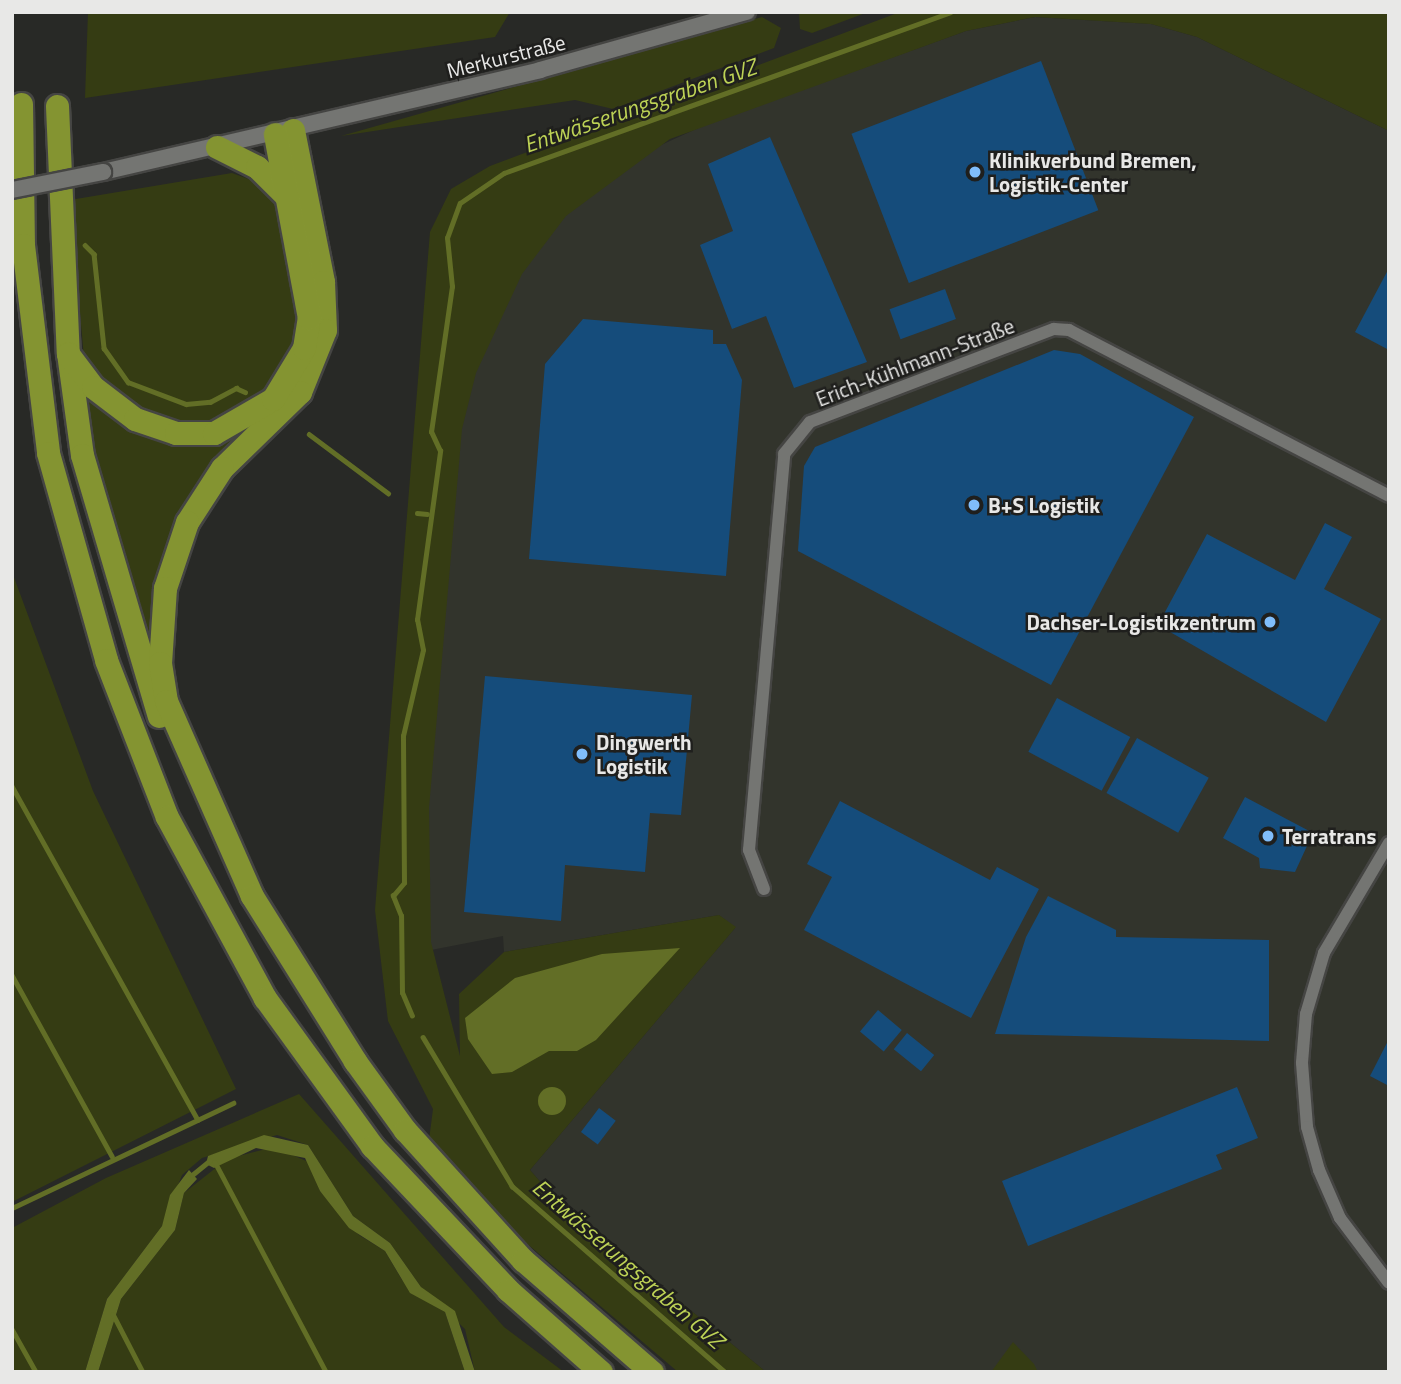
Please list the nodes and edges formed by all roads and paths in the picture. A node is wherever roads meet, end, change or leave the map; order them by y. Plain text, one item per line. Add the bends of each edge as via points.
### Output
1 (747, 12) edge
2 (21, 104) dead end
3 (57, 106) dead end
4 (284, 132) junction
5 (217, 147) junction
6 (12, 190) edge
7 (287, 197) junction
8 (12, 217) edge
9 (23, 245) junction
10 (68, 353) junction
11 (1389, 496) edge
12 (177, 736) junction
13 (1389, 843) edge
14 (764, 889) dead end
15 (1389, 1283) edge
16 (601, 1372) edge
17 (652, 1372) edge

1 - 4 street, Merkurstraße
2 - 9 highway
3 - 10 highway
4 - 5 street, Merkurstraße
4 - 7 highway
4 - 12 highway via 323,282 325,330 300,392 222,468 176,550 165,588 160,663
5 - 6 street, Merkurstraße, bridge
5 - 7 highway via 257,167
7 - 10 highway via 309,318 287,382 255,414 214,433 176,433 145,423 93,387
8 - 9 highway
9 - 16 highway via 40,404 75,567 140,752 215,912 265,998 372,1146 508,1290
10 - 12 highway via 82,455 136,655 155,710
11 - 14 street, Erich-Kühlmann-Straße via 1069,330 1054,329 810,422 784,454 749,850
12 - 17 highway via 252,896 405,1130 523,1260
13 - 15 street via 1324,953 1307,1014 1302,1063 1307,1127 1319,1170 1340,1218

